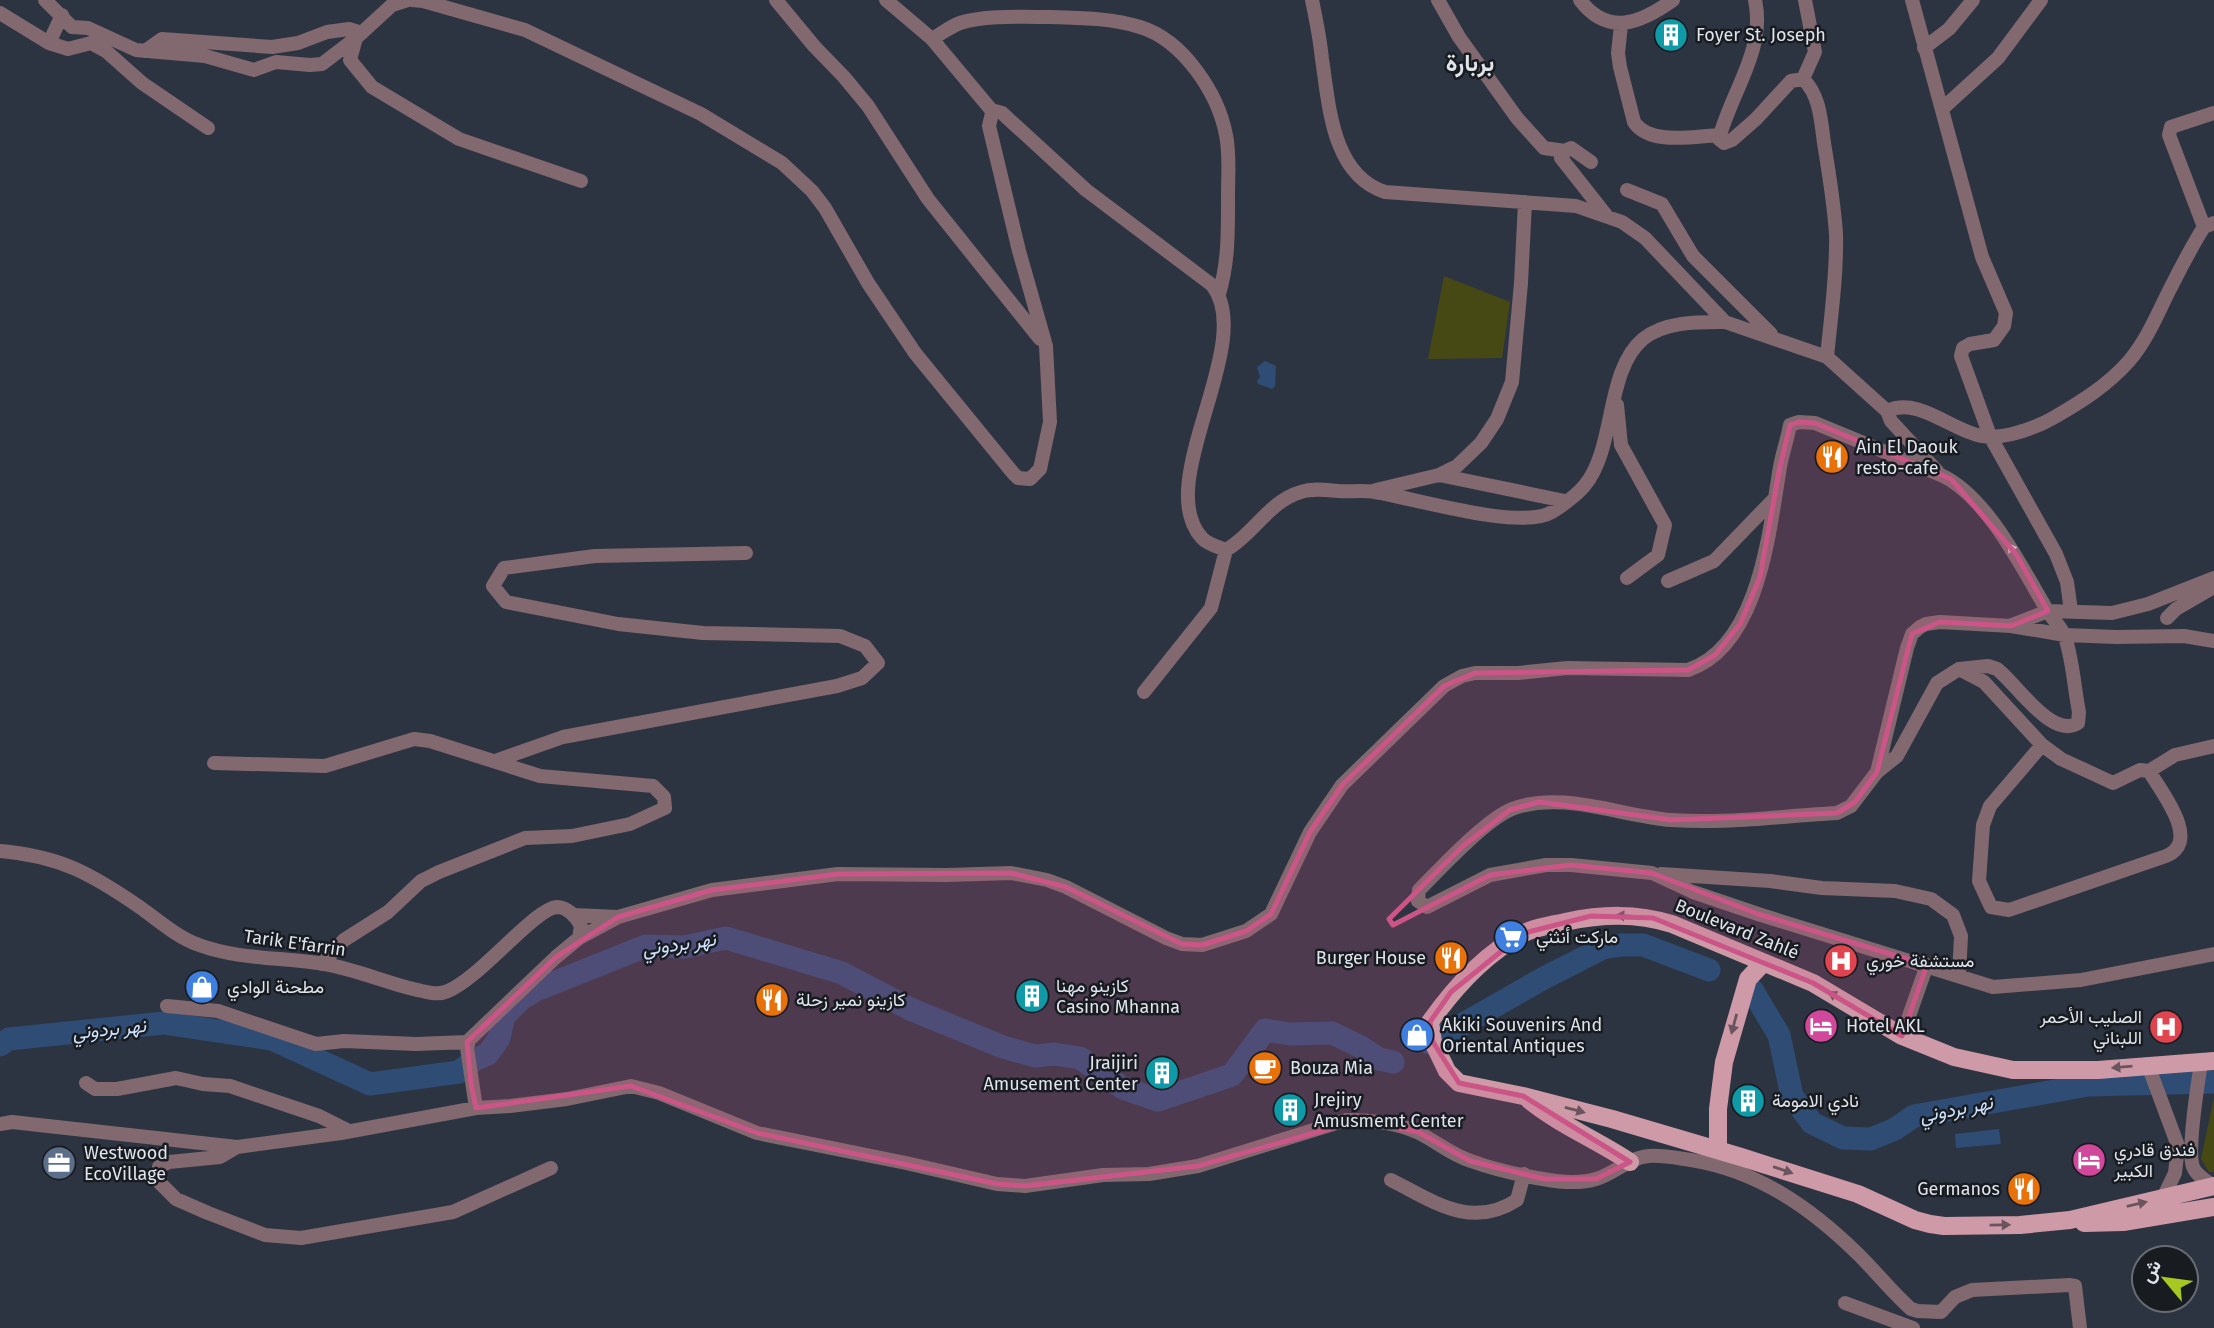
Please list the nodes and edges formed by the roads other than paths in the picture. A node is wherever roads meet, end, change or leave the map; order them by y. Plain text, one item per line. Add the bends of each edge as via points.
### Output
1 (45, 0) edge
2 (410, 0) edge
3 (776, 0) edge
4 (887, 0) edge
5 (1312, 0) edge
6 (1438, 0) edge
7 (1580, 0) edge
8 (1673, 0) edge
9 (1755, 0) edge
10 (1805, 0) edge
11 (1912, 0) edge
12 (1973, 0) edge
13 (2041, 0) edge
14 (0, 13) edge
15 (62, 15) junction
16 (1621, 25) junction
17 (359, 35) junction
18 (932, 39) junction
19 (49, 43) junction
20 (1924, 48) junction
21 (145, 51) junction
22 (1803, 79) junction
23 (1942, 109) junction
24 (993, 112) junction
25 (2214, 113) edge
26 (208, 128) dead end
27 (1720, 135) junction
28 (1565, 151) junction
29 (1591, 162) dead end
30 (581, 181) dead end
31 (1628, 190) dead end
32 (1525, 202) junction
33 (1607, 216) junction
34 (2209, 225) edge
35 (1219, 294) junction
36 (1725, 322) junction
37 (1774, 337) junction
38 (1046, 346) junction
39 (1827, 356) junction
40 (1616, 394) junction
41 (1887, 411) junction
42 (1990, 436) junction
43 (1439, 475) junction
44 (1941, 475) junction
45 (1371, 491) junction
46 (1776, 496) junction
47 (1566, 501) junction
48 (1226, 550) junction
49 (746, 553) dead end
50 (1627, 578) dead end
51 (2214, 578) edge
52 (1668, 582) dead end
53 (2214, 587) edge
54 (2153, 603) junction
55 (2048, 611) junction
56 (2071, 611) junction
57 (2112, 613) junction
58 (2167, 618) junction
59 (2011, 626) junction
60 (2065, 635) junction
61 (2163, 635) junction
62 (2116, 637) junction
63 (2214, 641) edge
64 (1959, 669) junction
65 (1144, 692) dead end
66 (2042, 745) junction
67 (2214, 746) edge
68 (495, 761) junction
69 (214, 763) dead end
70 (2149, 771) junction
71 (1877, 772) junction
72 (0, 851) edge
73 (1652, 873) junction
74 (574, 915) junction
75 (618, 917) junction
76 (579, 938) junction
77 (2214, 954) edge
78 (1763, 963) junction
79 (323, 964) junction
80 (1927, 965) junction
81 (1959, 975) junction
82 (167, 1006) dead end
83 (1902, 1036) junction
84 (467, 1050) junction
85 (2205, 1065) edge
86 (2150, 1071) junction
87 (86, 1083) dead end
88 (1523, 1096) junction
89 (476, 1108) junction
90 (2194, 1108) junction
91 (2164, 1114) junction
92 (0, 1124) edge
93 (349, 1131) junction
94 (237, 1147) junction
95 (1717, 1157) junction
96 (1630, 1162) junction
97 (551, 1168) dead end
98 (1524, 1174) junction
99 (1391, 1180) dead end
100 (2213, 1186) edge
101 (2163, 1198) junction
102 (2214, 1207) edge
103 (2070, 1220) junction
104 (1845, 1303) dead end
105 (1941, 1312) junction
106 (1913, 1328) edge
107 (1920, 1328) edge
108 (2080, 1328) edge

1 - 15 street
2 - 17 street via 391,5
2 - 38 street via 525,30 701,114 782,163 825,208 915,353 1018,478 1030,479 1040,469 1045,452 1050,422
3 - 38 street via 868,106 928,199
4 - 18 street
5 - 32 street via 1333,125 1345,155 1363,179 1385,192
6 - 28 street via 1517,117 1544,148
7 - 16 street via 1601,19
8 - 16 street
9 - 27 street via 1758,30
10 - 22 street via 1815,52
11 - 20 street
12 - 20 street via 1949,29
13 - 23 street via 1998,58
14 - 19 street
15 - 19 street
15 - 21 street via 72,27 88,28
16 - 27 street via 1618,53 1622,80 1639,130 1661,137
17 - 21 street via 349,29 327,32 272,47 162,39
17 - 21 street via 322,64 276,62 254,70 205,56
17 - 30 street via 350,60 372,87 460,139
18 - 24 street
18 - 35 street via 959,23 984,19 1109,19 1143,28 1179,52 1202,76 1226,133 1226,273
19 - 26 street via 68,49 91,43 106,51 142,83
20 - 23 street
22 - 27 street via 1791,81 1732,140 1724,144
22 - 39 street via 1818,107 1836,235
23 - 42 street via 1982,257 2006,313 1994,340 1970,344 1961,356
24 - 35 street via 1002,113 1086,190
24 - 38 street via 989,126
25 - 34 street via 2171,127 2169,135
28 - 29 street via 1571,148
28 - 33 street via 1564,164
31 - 37 street via 1662,204 1693,256
32 - 33 street via 1576,206
32 - 43 street via 1512,382 1481,443 1457,466
33 - 36 street via 1645,238
34 - 42 street via 2129,361 2095,393 2046,422 2018,433
35 - 48 street via 1224,314 1218,361 1186,494 1192,523 1203,540
36 - 37 street
36 - 40 street via 1680,324 1645,337 1628,356
37 - 39 street
39 - 41 street
40 - 47 street via 1597,462 1585,486
40 - 50 street via 1621,445 1665,525 1658,555
41 - 42 street via 1912,408
41 - 44 street
42 - 56 street via 2056,554 2067,582
43 - 45 street
43 - 47 street
44 - 46 street via 1815,423 1799,422 1790,425
55 -> 44 street via 2016,554 1994,526 1967,494
45 - 47 street via 1505,517 1537,517
45 - 48 street via 1300,492
46 - 52 street via 1714,561
46 - 75 street via 1760,578 1740,624 1715,655 1688,670 1567,668 1475,673 1444,686 1342,785 1310,832 1271,914 1246,931 1202,945 1182,944 1066,887 1011,873 838,874 712,890
48 - 65 street via 1210,608
49 - 68 street via 595,556 504,568 493,586 506,602 618,624 703,633 840,636 865,646 878,663 862,678 837,686 564,737
51 - 54 street
53 - 58 street
54 - 57 street
54 - 58 street
55 - 56 street
55 - 59 street
55 - 60 street
56 - 57 street
57 - 62 street
58 - 61 street
59 - 60 street
59 - 71 street via 1940,622 1926,624 1912,634
60 - 62 street
60 - 64 street via 2080,717 2074,726 2053,722 1997,669
61 - 62 street
61 - 63 street
64 - 66 street via 1984,682
64 - 71 street via 1937,684 1897,756
66 - 70 street via 2113,783 2140,770
66 - 70 street via 1990,806 1983,825 1979,881 1991,907 2009,910 2174,852 2180,825
67 - 70 street via 2175,755
68 - 69 street via 414,739 325,766
68 - 79 street via 540,776 653,786 664,797 665,808 630,824 572,836 525,838 439,872 344,940
71 - 73 street via 1855,802 1837,813 1672,820 1576,805 1539,802 1520,807 1463,846 1419,890 1418,901 1427,907 1490,875 1546,865
72 - 79 street, Tarik E'farrin via 75,867 201,946 249,958
73 - 80 street via 1758,914
73 - 81 street via 1895,891 1931,899 1953,915 1961,936
74 - 75 street, Tarik E'farrin
74 - 76 street via 581,926
74 - 79 street, Tarik E'farrin via 557,907 538,915 478,972 438,994
75 - 76 street
76 - 84 street via 535,975
77 - 81 street via 2048,984 1993,987
83 -> 78 main road, Boulevard Zahlé via 1813,983
78 -> 88 main road, Boulevard Zahlé via 1672,924 1644,917 1591,916 1524,933 1451,992 1430,1023 1433,1042 1447,1071 1459,1083
78 -> 95 main road via 1748,979 1724,1062
80 - 81 street
80 - 83 street
82 - 84 street via 218,1011 316,1044 344,1041
86 -> 83 main road, Boulevard Zahlé via 2013,1070 1954,1057
84 - 89 street
85 - 86 main road, Boulevard Zahlé
85 - 90 street
86 - 91 street
87 - 93 street via 95,1089 117,1089 176,1078 230,1086
88 -> 95 main road, Boulevard Zahlé
88 - 96 main road via 1554,1120
89 - 93 street
89 - 98 street via 567,1099 631,1086 757,1133 1025,1186 1198,1166 1346,1120 1418,1132 1470,1161
90 - 91 street via 2180,1120 2172,1121
90 - 100 street via 2194,1168
91 - 101 street via 2178,1157
92 - 94 street
93 - 94 street
94 - 97 street via 220,1157 169,1162 159,1167 160,1183 176,1199 208,1213 265,1234 301,1238 453,1212
95 - 96 street via 1642,1156
95 -> 103 main road, Boulevard Zahlé via 1858,1194 1930,1224 2020,1225
95 - 105 street via 1800,1204 1911,1309
96 - 98 street via 1596,1179 1568,1182
98 - 99 street via 1517,1200 1502,1210 1478,1214 1455,1212
100 - 101 main road
103 -> 101 main road
102 - 103 main road via 2123,1223
104 - 106 street
105 - 107 street
105 - 108 street via 1955,1297 1972,1290 2069,1284 2074,1286

